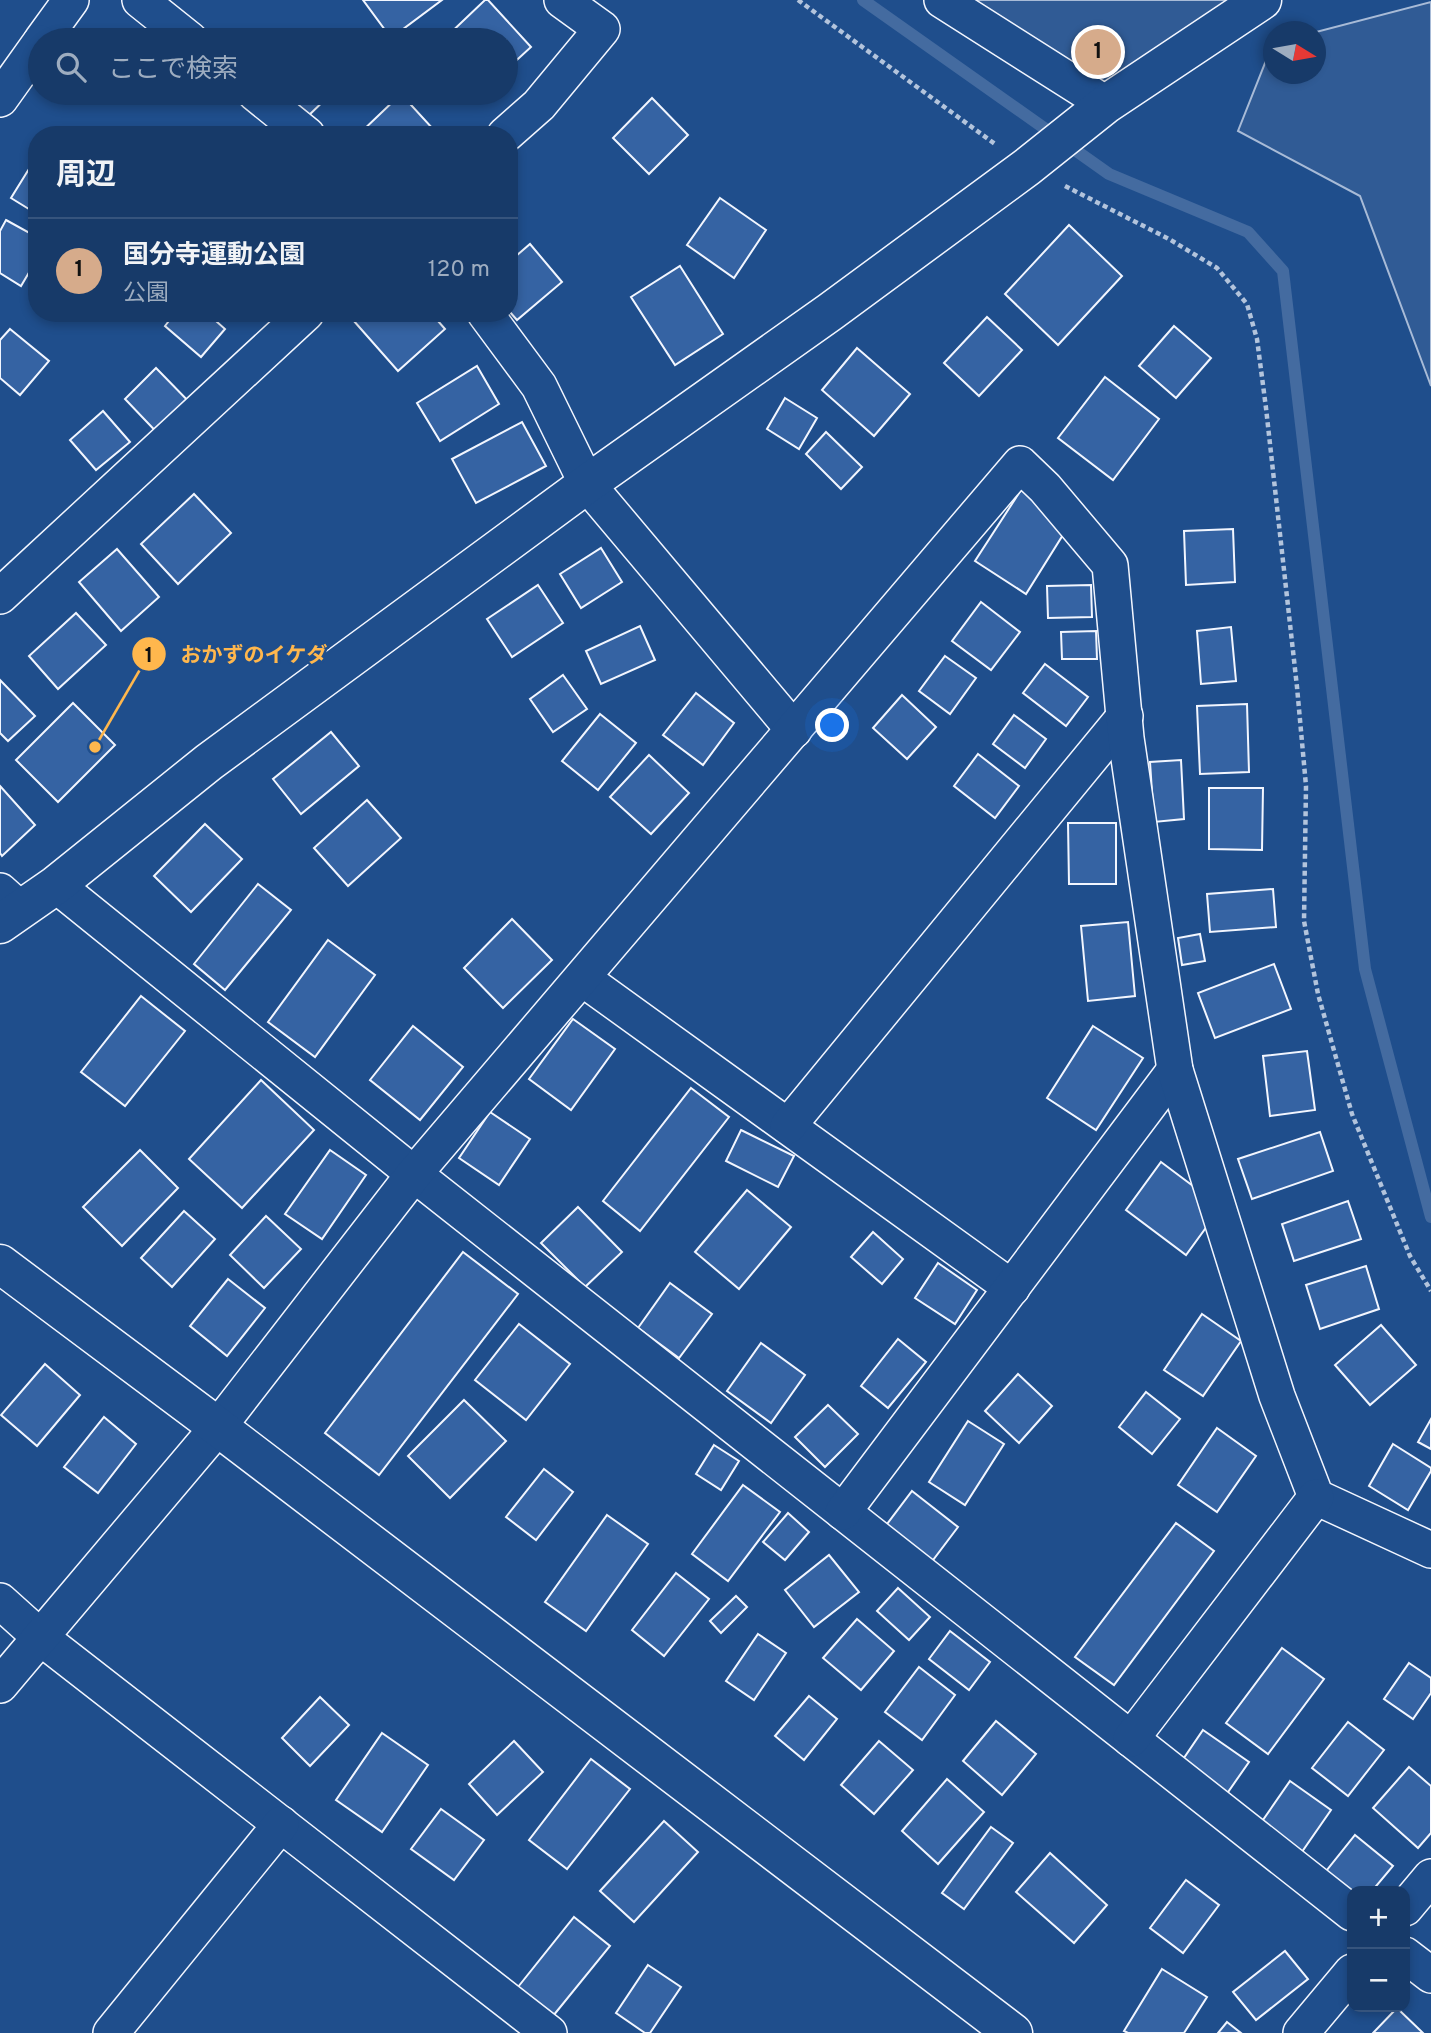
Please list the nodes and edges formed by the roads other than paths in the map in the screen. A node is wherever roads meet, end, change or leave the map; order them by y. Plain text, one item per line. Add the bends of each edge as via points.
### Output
1 (71, 0) edge
2 (140, 0) edge
3 (562, 0) edge
4 (942, 0) edge
5 (1262, 0) edge
6 (51, 28) edge
7 (175, 28) edge
8 (28, 60) edge
9 (0, 99) edge
10 (1107, 104) junction
11 (270, 105) edge
12 (296, 126) edge
13 (515, 126) edge
14 (296, 322) edge
15 (492, 322) edge
16 (587, 484) junction
17 (0, 596) edge
18 (1125, 716) junction
19 (794, 730) junction
20 (56, 885) junction
21 (7, 908) edge
22 (582, 978) junction
23 (1175, 1070) junction
24 (788, 1126) junction
25 (414, 1174) junction
26 (0, 1264) edge
27 (1012, 1288) junction
28 (218, 1427) junction
29 (1316, 1497) junction
30 (843, 1512) junction
31 (1431, 1550) edge
32 (0, 1601) edge
33 (40, 1637) junction
34 (0, 1685) edge
35 (1131, 1739) junction
36 (281, 1824) junction
37 (1431, 1877) edge
38 (1410, 1902) edge
39 (1347, 1909) edge
40 (1410, 1959) edge
41 (1431, 1975) edge
42 (1347, 1978) edge
43 (529, 2027) edge
44 (111, 2033) edge
45 (1013, 2033) edge
46 (1301, 2033) edge

1 - 6 street
2 - 7 street
3 - 13 street via 602,29
4 - 10 street
5 - 10 street
8 - 9 street
10 - 16 street via 830,312
11 - 12 street
14 - 17 street
15 - 16 street via 539,386
16 - 19 street
16 - 20 street via 209,762
18 - 19 street via 1110,565 1020,464
18 - 23 street
18 - 24 street
19 - 22 street
20 - 21 street
20 - 25 street
22 - 24 street
22 - 25 street
23 - 27 street
23 - 29 street via 1277,1396
24 - 27 street
25 - 28 street
25 - 30 street
26 - 28 street
27 - 30 street
28 - 33 street
28 - 45 street
29 - 31 street
29 - 35 street
30 - 35 street
32 - 33 street
33 - 34 street
33 - 36 street
35 - 39 street
36 - 43 street
36 - 44 street
37 - 38 street
40 - 41 street
42 - 46 street

